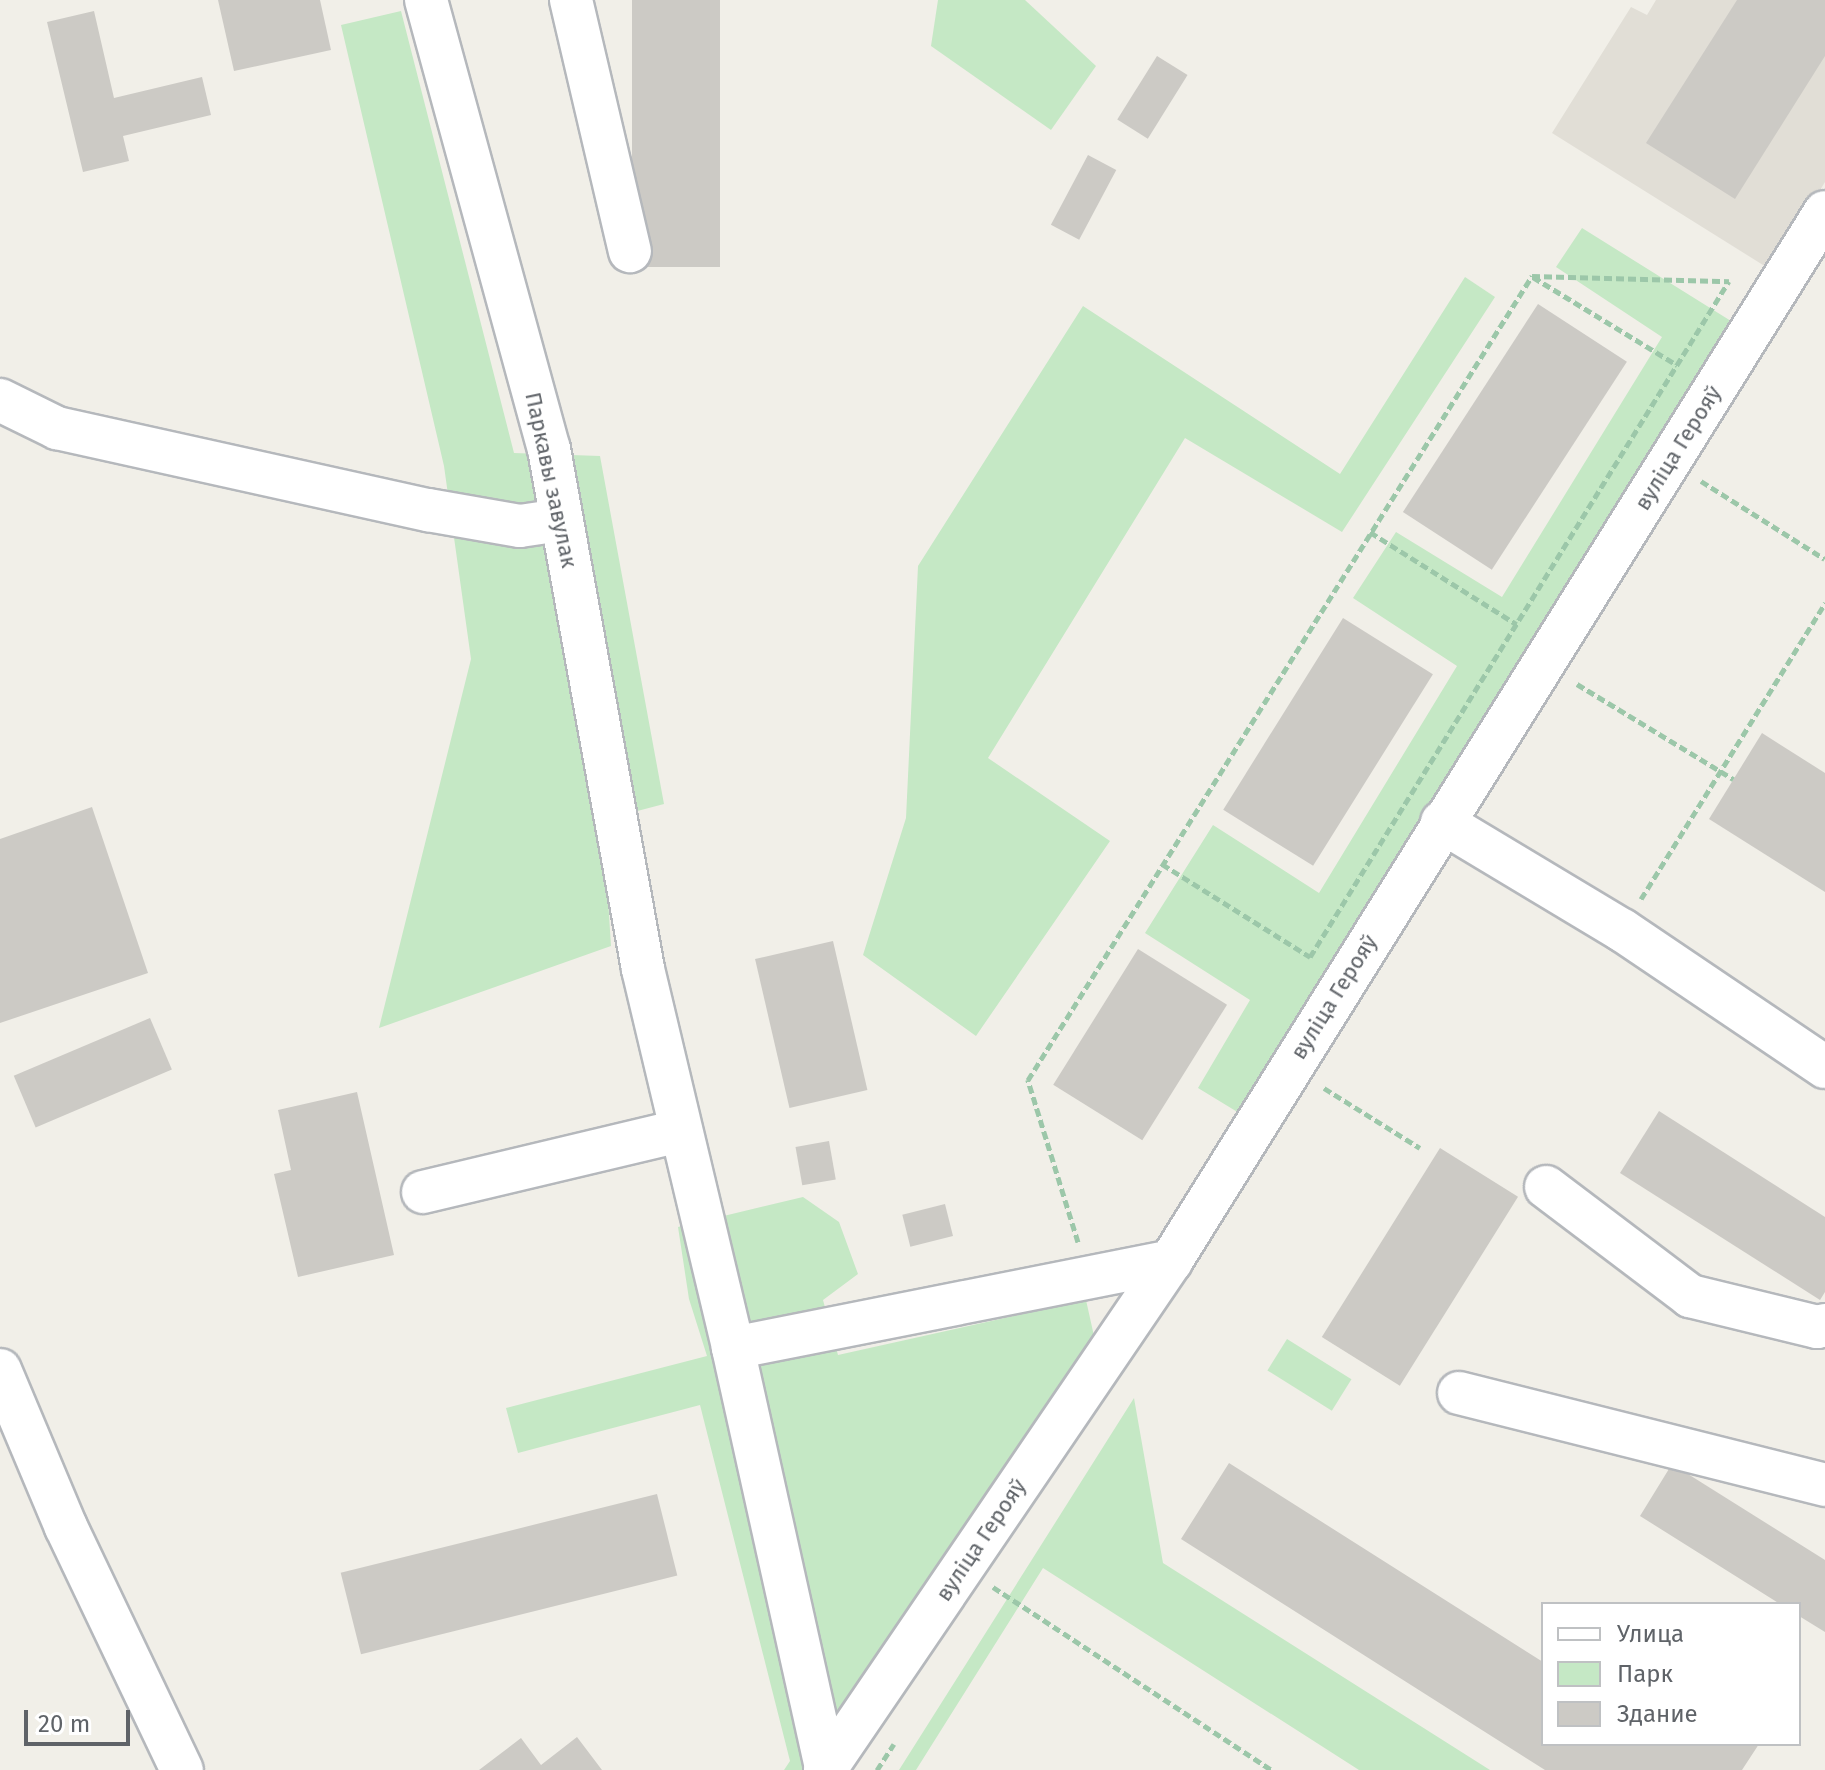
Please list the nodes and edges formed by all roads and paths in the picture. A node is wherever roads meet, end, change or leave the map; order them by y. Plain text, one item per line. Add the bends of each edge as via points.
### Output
1 (426, 0) edge
2 (571, 0) edge
3 (1825, 212) edge
4 (630, 251) dead end
5 (1532, 276) junction
6 (1677, 365) junction
7 (0, 400) edge
8 (1670, 461) junction
9 (561, 520) junction
10 (1370, 532) junction
11 (1825, 559) edge
12 (1825, 603) edge
13 (1516, 624) junction
14 (1542, 662) junction
15 (1718, 771) junction
16 (1733, 779) dead end
17 (1442, 822) junction
18 (1162, 864) junction
19 (1622, 930) junction
20 (1825, 1067) edge
21 (1322, 1087) dead end
22 (680, 1131) junction
23 (1420, 1148) dead end
24 (1546, 1187) dead end
25 (423, 1192) dead end
26 (1171, 1261) junction
27 (1089, 1279) junction
28 (1825, 1325) edge
29 (733, 1348) junction
30 (0, 1370) edge
31 (1459, 1393) dead end
32 (1825, 1485) edge
33 (993, 1586) dead end
34 (826, 1769) edge
35 (182, 1770) edge
36 (1272, 1770) edge

1 - 9 street, Паркавы завулак via 549,449
2 - 4 street
3 - 8 street, вуліца Герояў
5 - 6 path
5 - 6 path via 1729,281
5 - 10 path
6 - 13 path
7 - 9 street via 57,428 428,510 520,526
8 - 11 path
8 - 14 street, вуліца Герояў
9 - 22 street, Паркавы завулак via 643,969
10 - 13 path
10 - 18 path
12 - 15 path
13 - 18 path via 1310,957
14 - 15 path
14 - 17 street, вуліца Герояў
15 - 16 path
15 - 19 path
17 - 19 street
17 - 26 street, вуліца Герояў
18 - 27 path via 1028,1080
19 - 20 street
21 - 23 path
22 - 25 street
22 - 29 street, Паркавы завулак
24 - 28 street via 1690,1296
26 - 27 street
26 - 34 street, вуліца Герояў
27 - 29 street
29 - 34 street, Паркавы завулак
30 - 35 street via 66,1527
31 - 32 street
33 - 36 path

